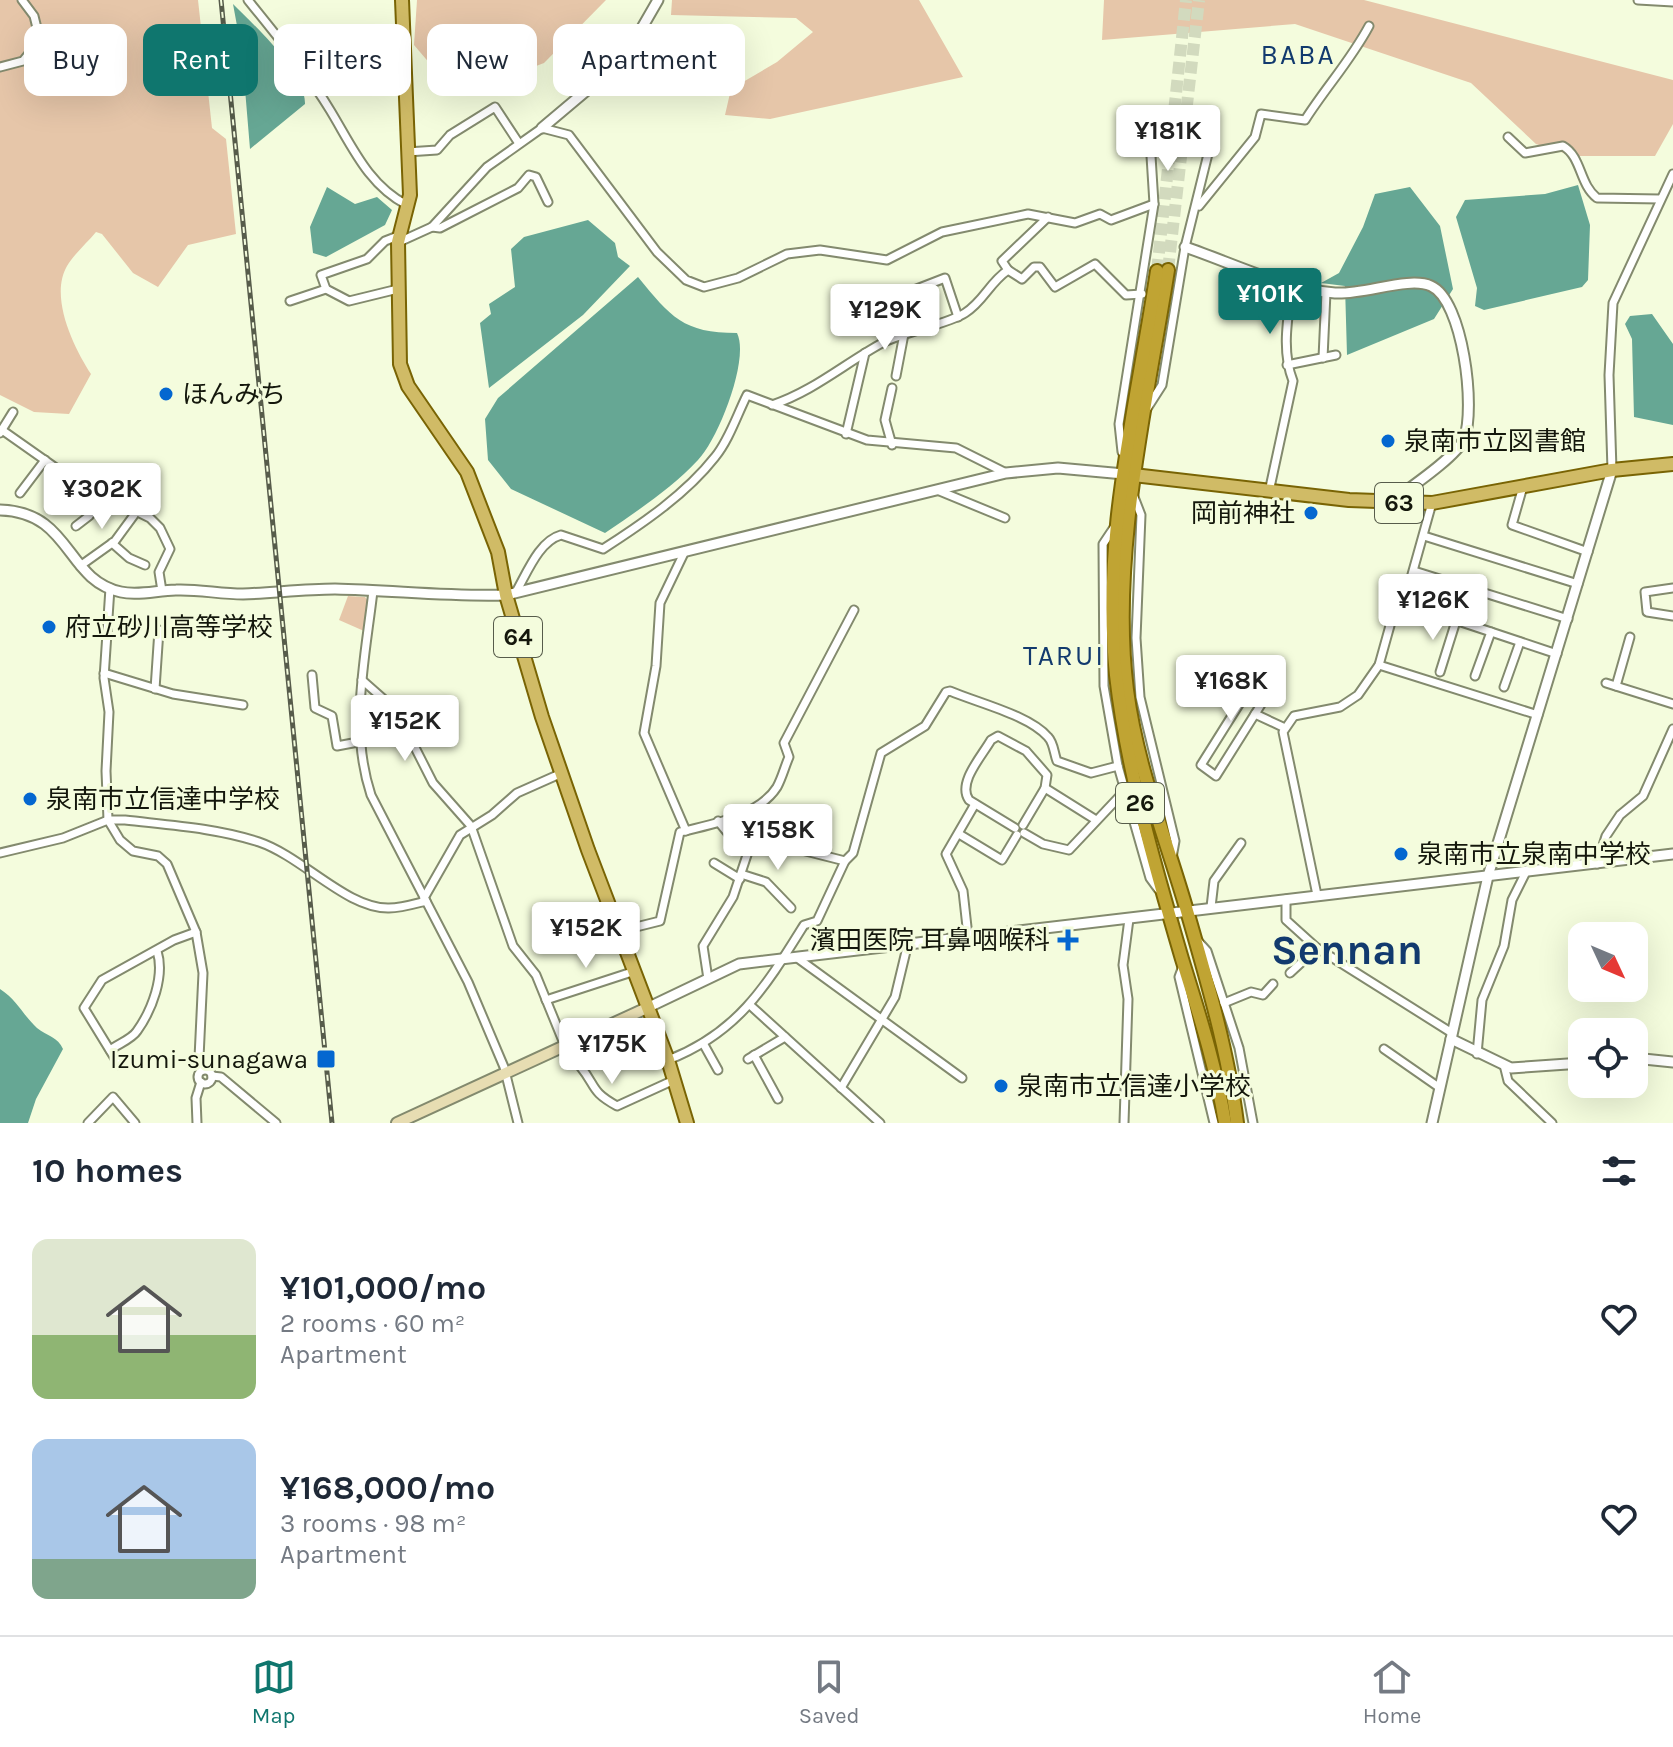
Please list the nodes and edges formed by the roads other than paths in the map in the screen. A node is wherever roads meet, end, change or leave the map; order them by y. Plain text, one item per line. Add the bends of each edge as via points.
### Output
1 (22, 0) edge
2 (248, 0) edge
3 (402, 0) edge
4 (658, 0) edge
5 (1638, 0) edge
6 (1673, 2) edge
7 (1369, 26) dead end
8 (0, 67) edge
9 (542, 128) junction
10 (1508, 137) dead end
11 (518, 142) junction
12 (407, 152) junction
13 (1673, 174) edge
14 (1660, 199) junction
15 (548, 202) dead end
16 (1154, 204) junction
17 (407, 205) junction
18 (1195, 211) junction
19 (1048, 217) junction
20 (432, 227) junction
21 (398, 239) junction
22 (1185, 247) junction
23 (1008, 270) junction
24 (1292, 285) junction
25 (326, 289) junction
26 (398, 289) junction
27 (1326, 292) junction
28 (1144, 294) junction
29 (290, 301) dead end
30 (958, 317) junction
31 (928, 325) junction
32 (904, 334) junction
33 (865, 353) junction
34 (1336, 355) dead end
35 (1323, 358) junction
36 (1287, 365) junction
37 (896, 376) dead end
38 (892, 388) dead end
39 (772, 405) junction
40 (1146, 410) junction
41 (13, 412) dead end
42 (1, 432) edge
43 (846, 434) junction
44 (892, 445) junction
45 (45, 460) junction
46 (1673, 464) edge
47 (1612, 470) junction
48 (1006, 473) junction
49 (1130, 475) junction
50 (935, 490) junction
51 (1522, 490) junction
52 (1269, 492) junction
53 (20, 493) dead end
54 (104, 495) junction
55 (1390, 503) junction
56 (1432, 503) junction
57 (0, 510) edge
58 (137, 511) junction
59 (1005, 518) dead end
60 (1117, 523) junction
61 (76, 526) dead end
62 (1424, 536) junction
63 (112, 543) junction
64 (685, 551) junction
65 (1588, 552) junction
66 (145, 565) dead end
67 (80, 566) junction
68 (1414, 571) junction
69 (1578, 584) junction
70 (110, 588) junction
71 (1673, 588) edge
72 (162, 591) junction
73 (373, 591) junction
74 (511, 593) junction
75 (1404, 603) junction
76 (854, 610) dead end
77 (1673, 616) edge
78 (1568, 619) junction
79 (1456, 621) junction
80 (159, 630) dead end
81 (1491, 632) junction
82 (1630, 637) dead end
83 (1520, 642) junction
84 (1557, 654) junction
85 (1379, 665) junction
86 (1440, 672) dead end
87 (104, 673) junction
88 (312, 675) dead end
89 (1475, 676) dead end
90 (362, 680) junction
91 (1606, 683) dead end
92 (1616, 686) junction
93 (1272, 687) dead end
94 (1504, 687) dead end
95 (155, 689) junction
96 (1266, 698) junction
97 (1673, 704) edge
98 (243, 705) dead end
99 (1255, 714) junction
100 (1538, 715) junction
101 (1285, 728) junction
102 (1673, 729) edge
103 (1218, 738) junction
104 (358, 742) junction
105 (1233, 748) junction
106 (1118, 766) junction
107 (562, 773) junction
108 (1045, 788) junction
109 (1126, 795) junction
110 (975, 804) junction
111 (108, 820) junction
112 (1096, 820) junction
113 (718, 821) junction
114 (471, 826) junction
115 (1020, 830) junction
116 (686, 831) junction
117 (959, 834) junction
118 (1241, 843) dead end
119 (749, 849) junction
120 (0, 853) edge
121 (1673, 854) edge
122 (845, 861) junction
123 (714, 863) dead end
124 (1597, 864) junction
125 (1527, 870) junction
126 (741, 876) junction
127 (1488, 876) junction
128 (1317, 895) junction
129 (1286, 899) junction
130 (425, 900) junction
131 (1168, 907) junction
132 (1211, 907) junction
133 (791, 908) dead end
134 (1187, 910) junction
135 (1129, 919) junction
136 (620, 931) junction
137 (196, 932) junction
138 (968, 936) junction
139 (1193, 936) junction
140 (908, 943) junction
141 (1317, 948) junction
142 (157, 951) junction
143 (796, 957) junction
144 (783, 959) junction
145 (1184, 964) junction
146 (635, 971) junction
147 (1290, 973) dead end
148 (708, 979) junction
149 (1273, 984) dead end
150 (546, 1000) junction
151 (1224, 1003) junction
152 (751, 1006) junction
153 (649, 1007) junction
154 (883, 1022) junction
155 (1451, 1036) junction
156 (785, 1037) junction
157 (703, 1043) junction
158 (563, 1047) junction
159 (1384, 1049) dead end
160 (110, 1050) junction
161 (1477, 1054) junction
162 (1648, 1059) edge
163 (668, 1060) junction
164 (1673, 1062) edge
165 (1568, 1064) edge
166 (119, 1065) dead end
167 (1504, 1065) junction
168 (203, 1070) junction
169 (718, 1070) dead end
170 (505, 1072) junction
171 (212, 1076) junction
172 (962, 1078) dead end
173 (674, 1080) junction
174 (201, 1082) junction
175 (841, 1088) junction
176 (1440, 1088) junction
177 (778, 1099) dead end
178 (88, 1123) edge
179 (135, 1123) edge
180 (197, 1123) edge
181 (276, 1123) edge
182 (397, 1123) edge
183 (518, 1123) edge
184 (687, 1123) edge
185 (880, 1123) edge
186 (1124, 1123) edge
187 (1214, 1123) edge
188 (1225, 1123) edge
189 (1237, 1123) edge
190 (1253, 1123) edge
191 (1432, 1123) edge
192 (1552, 1123) edge

1 - 8 street via 34,16 40,40 23,61
2 - 17 street via 385,194
3 - 12 main road, 64
4 - 9 street via 624,59
5 - 6 street
7 - 18 street via 1351,60 1325,87 1305,120 1261,114 1255,137
9 - 11 street
9 - 19 street via 569,135 657,252 686,280 704,287 728,282 787,254 820,250 887,260 942,232 1028,214
10 - 14 street via 1525,153 1563,146 1569,150 1581,180 1597,198
11 - 12 street via 495,107 450,135 437,150
11 - 20 street via 487,167
12 - 17 main road, 64
13 - 14 street
14 - 47 street via 1613,303
15 - 20 street via 536,177 529,175 518,188 440,228
16 - 18 street via 1151,156 1168,135 1183,132 1204,140 1208,154
16 - 19 street via 1111,220 1100,214 1075,223
16 - 28 street
17 - 21 main road, 64
18 - 22 street
19 - 23 street via 1002,261
20 - 21 street
21 - 25 street via 385,241 367,259 321,275
21 - 26 main road, 64
22 - 24 street
22 - 40 street via 1162,385
23 - 28 street via 1022,279 1040,267 1055,287 1095,264 1126,295
23 - 30 street
24 - 27 street
24 - 36 street
25 - 26 street via 349,301
25 - 29 street
26 - 74 main road, 64 via 403,377 467,472
27 - 35 street
27 - 55 street via 1378,291 1412,282 1435,287 1451,312 1463,350 1469,397 1463,442
28 - 49 street via 1119,424
30 - 31 street
30 - 31 street via 945,278 914,290
31 - 32 street
32 - 33 street
32 - 37 street
33 - 39 street via 802,395
33 - 43 street
34 - 35 street
35 - 36 street
36 - 52 street via 1293,381
38 - 44 street via 885,420
39 - 43 street
39 - 74 street via 747,395 718,455 697,478 603,549 555,537
40 - 49 highway, 26
40 - 49 highway, 26 via 1162,271
41 - 42 street
42 - 45 street
43 - 44 street
44 - 48 street via 956,448
45 - 53 street
45 - 54 street
46 - 47 main road, 63
47 - 51 main road, 63
47 - 65 street
48 - 49 street via 1058,468
48 - 50 street
49 - 52 main road, 63
49 - 60 highway, 26
49 - 134 highway, 26 via 1127,691 1138,748
50 - 59 street
50 - 64 street
51 - 56 main road, 63
51 - 65 street via 1512,525
52 - 55 main road, 63
54 - 58 street
54 - 61 street
55 - 56 main road, 63
56 - 62 street
57 - 67 street via 37,517
58 - 63 street
58 - 72 street via 160,528 170,549 159,572
60 - 106 street via 1103,544 1101,619 1104,686
60 - 131 highway, 26 via 1115,672 1126,740
62 - 68 street
62 - 69 street
63 - 66 street
63 - 67 street
64 - 74 street
64 - 116 street via 660,603 644,733
65 - 69 street
67 - 70 street
68 - 75 street
68 - 78 street
69 - 78 street
70 - 72 street via 135,594
70 - 87 street
71 - 77 street via 1645,592 1647,612
72 - 73 street
73 - 74 street
73 - 90 street
74 - 107 main road, 64
75 - 79 street
75 - 85 street via 1391,622
76 - 113 street via 784,743 789,757 777,787 759,804
78 - 84 street
79 - 81 street
79 - 86 street
80 - 95 street
81 - 83 street
81 - 89 street
82 - 92 street
83 - 84 street
83 - 94 street
84 - 100 street
85 - 100 street
85 - 101 street via 1358,695 1340,707 1294,716
87 - 95 street
87 - 111 street
88 - 104 street via 315,708 332,716 337,746
90 - 104 street
90 - 114 street via 396,710 433,783
91 - 92 street
92 - 97 street
93 - 96 street
95 - 98 street
96 - 99 street
96 - 103 street via 1250,687
99 - 101 street
99 - 105 street
100 - 127 street
101 - 128 street
102 - 124 street via 1643,796 1620,815
103 - 105 street
103 - 105 street via 1201,765 1216,776
104 - 130 street via 371,795
106 - 109 street
106 - 122 street via 1091,773 1057,761 1048,737 1014,714 946,692 925,726 881,753 853,853
107 - 114 street via 517,793
107 - 136 main road, 64
108 - 110 street via 1047,775 1032,756 998,736 966,783 965,797
108 - 112 street
108 - 115 street
109 - 112 street
109 - 131 street via 1150,878
110 - 115 street
110 - 117 street
111 - 120 street via 63,838
111 - 130 street via 260,842 311,869 345,896 374,906
111 - 137 street via 133,851 158,856 167,864
112 - 115 street via 1069,850 1043,844
113 - 116 street
113 - 119 street
114 - 130 street via 460,835
114 - 150 street via 513,946 536,975
115 - 117 street via 1002,860
116 - 136 street via 680,832 660,921
117 - 138 street via 946,859 963,891
118 - 132 street via 1214,881
119 - 122 street via 774,843
119 - 126 street
121 - 124 street
122 - 144 street via 817,921 804,925
123 - 126 street
124 - 125 street
125 - 127 street
125 - 161 street via 1512,900 1504,946 1482,1000
126 - 133 street via 766,882
126 - 148 street via 703,946
127 - 128 street
127 - 155 street
128 - 129 street
129 - 132 street
129 - 141 street via 1286,920
130 - 170 street via 468,982
131 - 134 street
131 - 135 street
131 - 145 highway, 26
132 - 134 street
134 - 139 highway, 26
135 - 138 street
135 - 186 street via 1123,965 1128,999
136 - 146 main road, 64
137 - 142 street
137 - 168 street via 203,973
138 - 140 street
139 - 151 street via 1207,951
139 - 189 highway, 26
140 - 143 street
140 - 154 street
141 - 147 street
141 - 155 street
142 - 160 street via 159,983 136,1033
142 - 160 street via 102,980 84,1008
143 - 144 street
143 - 154 street
144 - 148 street via 739,964
144 - 152 street
145 - 187 street via 1179,977
145 - 188 highway, 26 via 1217,1069
146 - 150 street
146 - 153 main road, 64
148 - 153 street
149 - 151 street via 1263,995 1251,992
150 - 158 street
151 - 190 street via 1239,1048
152 - 156 street
152 - 157 street
153 - 158 main road
153 - 163 main road, 64
154 - 172 street
154 - 175 street
155 - 161 street
155 - 176 street
156 - 175 street
156 - 177 street via 751,1057
157 - 163 street
157 - 169 street
158 - 170 main road
158 - 173 street via 595,1093 617,1106
159 - 176 street
160 - 166 street
161 - 167 street
162 - 164 street
163 - 173 main road, 64
165 - 167 street
167 - 192 street via 1508,1081
168 - 171 street
168 - 174 street
170 - 182 main road
170 - 183 street
171 - 174 street
171 - 181 street via 221,1077
173 - 184 main road, 64
174 - 180 street
175 - 185 street
176 - 191 street
178 - 179 street via 113,1097

